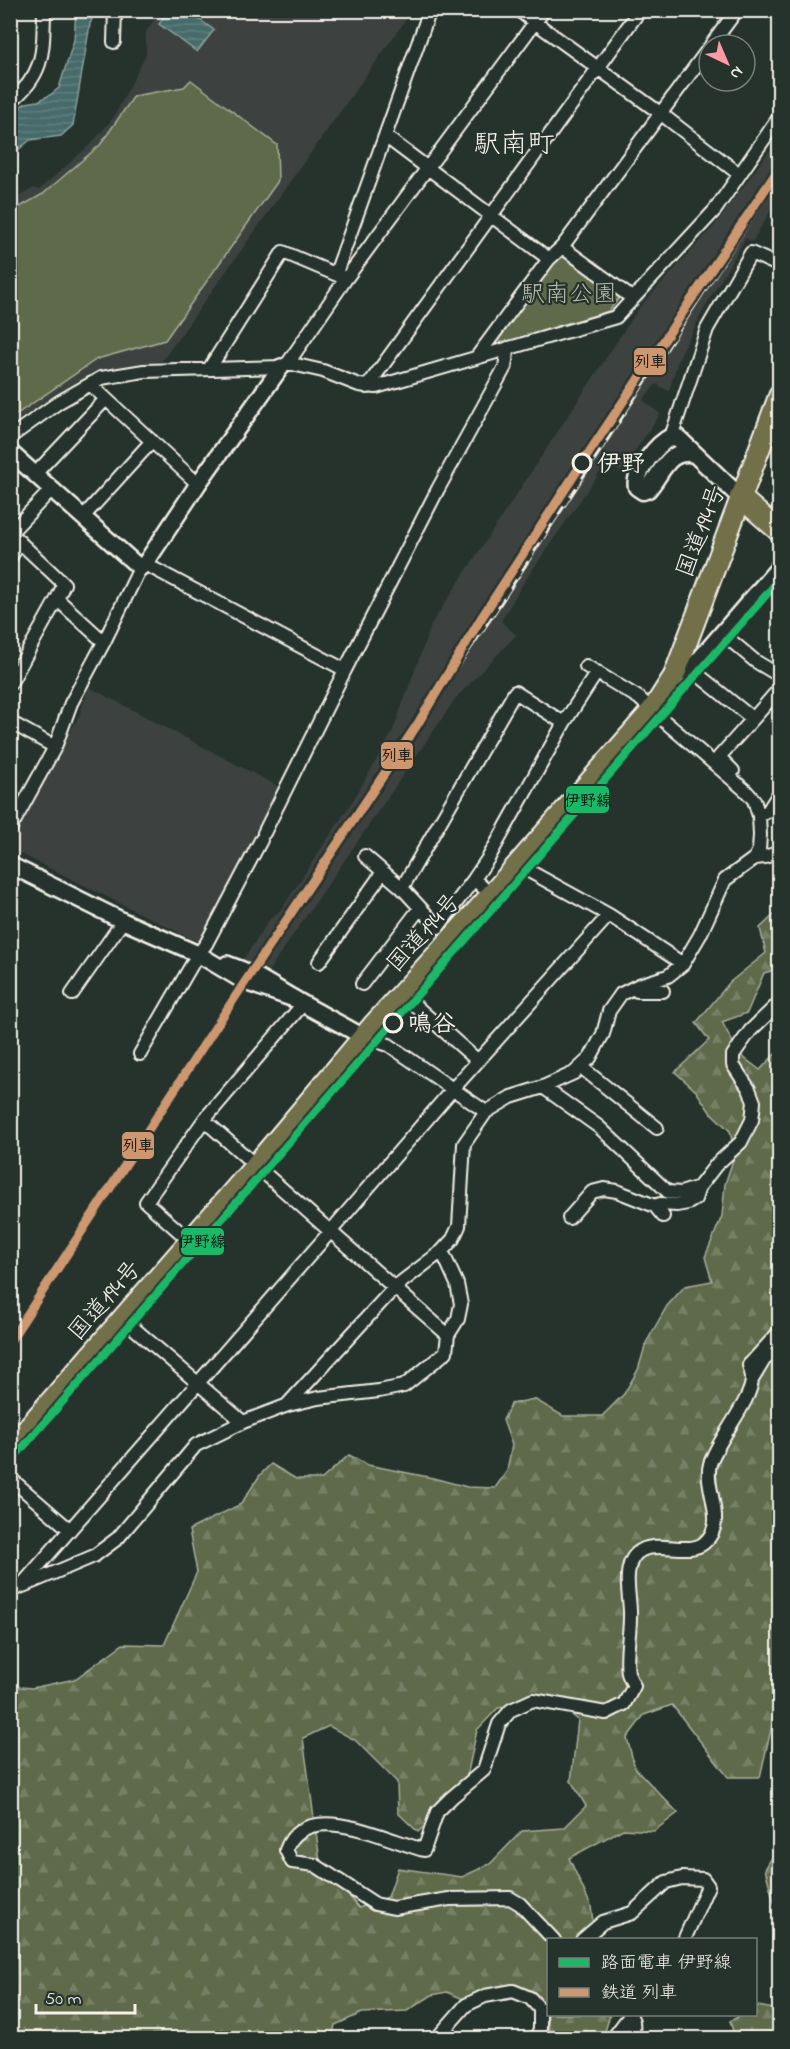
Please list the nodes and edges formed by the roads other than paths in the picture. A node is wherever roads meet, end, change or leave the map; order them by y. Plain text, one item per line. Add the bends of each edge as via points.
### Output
1 (44, 10) edge
2 (115, 10) edge
3 (430, 10) edge
4 (518, 10) edge
5 (544, 10) edge
6 (640, 10) edge
7 (737, 10) edge
8 (535, 23) junction
9 (720, 33) edge
10 (114, 42) dead end
11 (697, 63) edge
12 (598, 68) junction
13 (10, 102) edge
14 (660, 112) junction
15 (780, 117) edge
16 (385, 136) junction
17 (426, 168) junction
18 (740, 174) junction
19 (490, 215) junction
20 (562, 247) junction
21 (549, 259) junction
22 (780, 266) edge
23 (340, 276) junction
24 (632, 298) junction
25 (508, 348) junction
26 (476, 358) junction
27 (284, 365) junction
28 (209, 369) junction
29 (90, 384) junction
30 (367, 387) junction
31 (780, 394) edge
32 (105, 400) junction
33 (10, 437) edge
34 (671, 437) junction
35 (152, 441) junction
36 (10, 452) edge
37 (694, 454) junction
38 (35, 474) junction
39 (198, 484) junction
40 (52, 489) junction
41 (740, 497) junction
42 (83, 517) junction
43 (780, 532) edge
44 (14, 536) edge
45 (10, 558) edge
46 (142, 566) junction
47 (780, 566) edge
48 (57, 599) junction
49 (723, 634) junction
50 (104, 642) junction
51 (345, 670) junction
52 (682, 673) junction
53 (780, 676) edge
54 (10, 684) edge
55 (780, 688) edge
56 (653, 709) junction
57 (753, 718) junction
58 (10, 722) edge
59 (564, 723) junction
60 (55, 747) junction
61 (746, 791) junction
62 (780, 792) edge
63 (759, 816) junction
64 (10, 829) edge
65 (780, 852) edge
66 (365, 856) dead end
67 (755, 858) junction
68 (10, 865) edge
69 (518, 865) junction
70 (383, 872) junction
71 (474, 879) junction
72 (402, 888) junction
73 (491, 895) junction
74 (420, 908) junction
75 (609, 915) junction
76 (123, 921) junction
77 (199, 955) junction
78 (319, 962) dead end
79 (683, 964) junction
80 (362, 984) dead end
81 (663, 991) dead end
82 (401, 993) junction
83 (72, 994) dead end
84 (621, 994) junction
85 (299, 1001) junction
86 (780, 1002) edge
87 (363, 1037) junction
88 (140, 1054) dead end
89 (478, 1061) junction
90 (581, 1067) junction
91 (543, 1088) junction
92 (452, 1090) junction
93 (486, 1112) junction
94 (204, 1120) junction
95 (657, 1128) dead end
96 (255, 1166) junction
97 (699, 1187) junction
98 (569, 1218) dead end
99 (330, 1232) junction
100 (190, 1240) junction
101 (442, 1251) junction
102 (395, 1287) junction
103 (122, 1318) junction
104 (780, 1331) edge
105 (448, 1335) junction
106 (780, 1346) edge
107 (752, 1380) junction
108 (199, 1383) junction
109 (288, 1405) junction
110 (243, 1422) junction
111 (10, 1448) edge
112 (10, 1478) edge
113 (70, 1530) junction
114 (15, 1589) edge
115 (552, 1938) edge
116 (584, 1938) edge
117 (685, 1938) edge
118 (629, 2016) edge
119 (630, 2016) edge
120 (437, 2038) edge
121 (537, 2038) edge
122 (613, 2038) edge
123 (634, 2038) edge

1 - 13 street via 44,52 39,69
2 - 10 street
3 - 16 street
4 - 8 street
5 - 8 street
6 - 12 street
7 - 9 street
8 - 12 street
8 - 17 street
11 - 14 street
12 - 14 street
12 - 19 street
14 - 18 street
14 - 20 street
15 - 18 street
16 - 17 street
16 - 23 street
17 - 19 street
17 - 23 street
18 - 24 street via 715,210
19 - 21 street
19 - 30 street
20 - 21 street
20 - 24 street
21 - 26 street
22 - 34 street via 751,253 707,329
23 - 27 street
23 - 28 street via 284,252
24 - 25 street via 616,317
25 - 26 street
25 - 51 street via 505,367
26 - 30 street
27 - 28 street
27 - 30 street via 323,371
27 - 39 street
28 - 29 street via 144,371 101,378
29 - 32 street
29 - 33 street
31 - 41 main road, 国道194号
32 - 35 street
32 - 38 street
34 - 37 main road via 678,438
34 - 37 main road via 657,447 638,474 637,487 648,489 674,455
35 - 39 street
35 - 42 street
36 - 38 street
37 - 41 main road
38 - 40 street
39 - 46 street
40 - 42 street
40 - 44 street
41 - 43 main road
41 - 52 main road, 国道194号
42 - 46 street
44 - 45 street
44 - 48 street via 64,584
46 - 50 street
46 - 51 street
47 - 49 street
48 - 50 street
48 - 54 street
49 - 52 street
49 - 53 street
50 - 60 street via 71,704
51 - 77 street via 263,837
52 - 56 main road, 国道194号
52 - 57 street
55 - 57 street
56 - 59 street via 592,669
56 - 61 street
56 - 69 main road, 国道194号
57 - 61 street via 719,757 741,779
58 - 60 street
59 - 71 street
59 - 72 street via 515,692
60 - 64 street
61 - 63 street
62 - 63 street via 768,811
63 - 67 street via 759,850
65 - 67 street
66 - 70 street
67 - 79 street via 725,880
68 - 76 street
69 - 73 main road, 国道194号
69 - 75 street
70 - 72 street
70 - 78 street
71 - 73 street
71 - 74 street via 438,927
72 - 74 street
73 - 82 main road, 国道194号
74 - 80 street
75 - 79 street
75 - 89 street
76 - 77 street
76 - 83 street
77 - 85 street via 252,973
77 - 88 street
79 - 84 street via 668,976
81 - 84 street
82 - 87 main road, 国道194号
82 - 89 street
84 - 90 street via 609,1011 603,1034 590,1058
85 - 87 street
85 - 94 street
86 - 97 street via 750,1031 733,1055 734,1065 754,1102 752,1120 741,1142
87 - 92 street via 389,1046
87 - 96 main road, 国道194号
89 - 92 street
90 - 91 street
90 - 95 street
91 - 93 street via 511,1097
91 - 97 street via 599,1127 668,1192 681,1193
92 - 93 street
92 - 99 street
93 - 101 street via 464,1144 459,1226
94 - 96 street
94 - 100 street via 146,1202
96 - 99 street
96 - 100 main road, 国道194号
97 - 98 street via 695,1199 659,1211 604,1189 592,1192
99 - 102 street
99 - 108 street
100 - 103 main road, 国道194号
101 - 102 street
101 - 105 street via 461,1304
102 - 105 street
102 - 109 street
103 - 108 street
103 - 111 main road, 国道194号
104 - 107 street via 749,1365
105 - 109 street via 446,1352 404,1386
106 - 107 street via 764,1360
107 - 115 street via 709,1467 716,1514 712,1532 704,1543 694,1547 641,1550 628,1568 628,1673 634,1686 624,1704 606,1713 533,1700 511,1710 499,1724 484,1770 436,1812 424,1850 336,1824 302,1831 290,1840 286,1850 292,1862 315,1865 368,1900 394,1908 449,1899 510,1898
108 - 110 street
108 - 113 street
109 - 110 street
110 - 114 street via 196,1445 118,1538 94,1556
112 - 113 street
113 - 114 street
116 - 117 street via 603,1922 632,1913 666,1882 703,1879 708,1886
118 - 122 street
119 - 123 street
120 - 121 street via 466,2005 484,1996 513,1992 530,1998 540,2009

